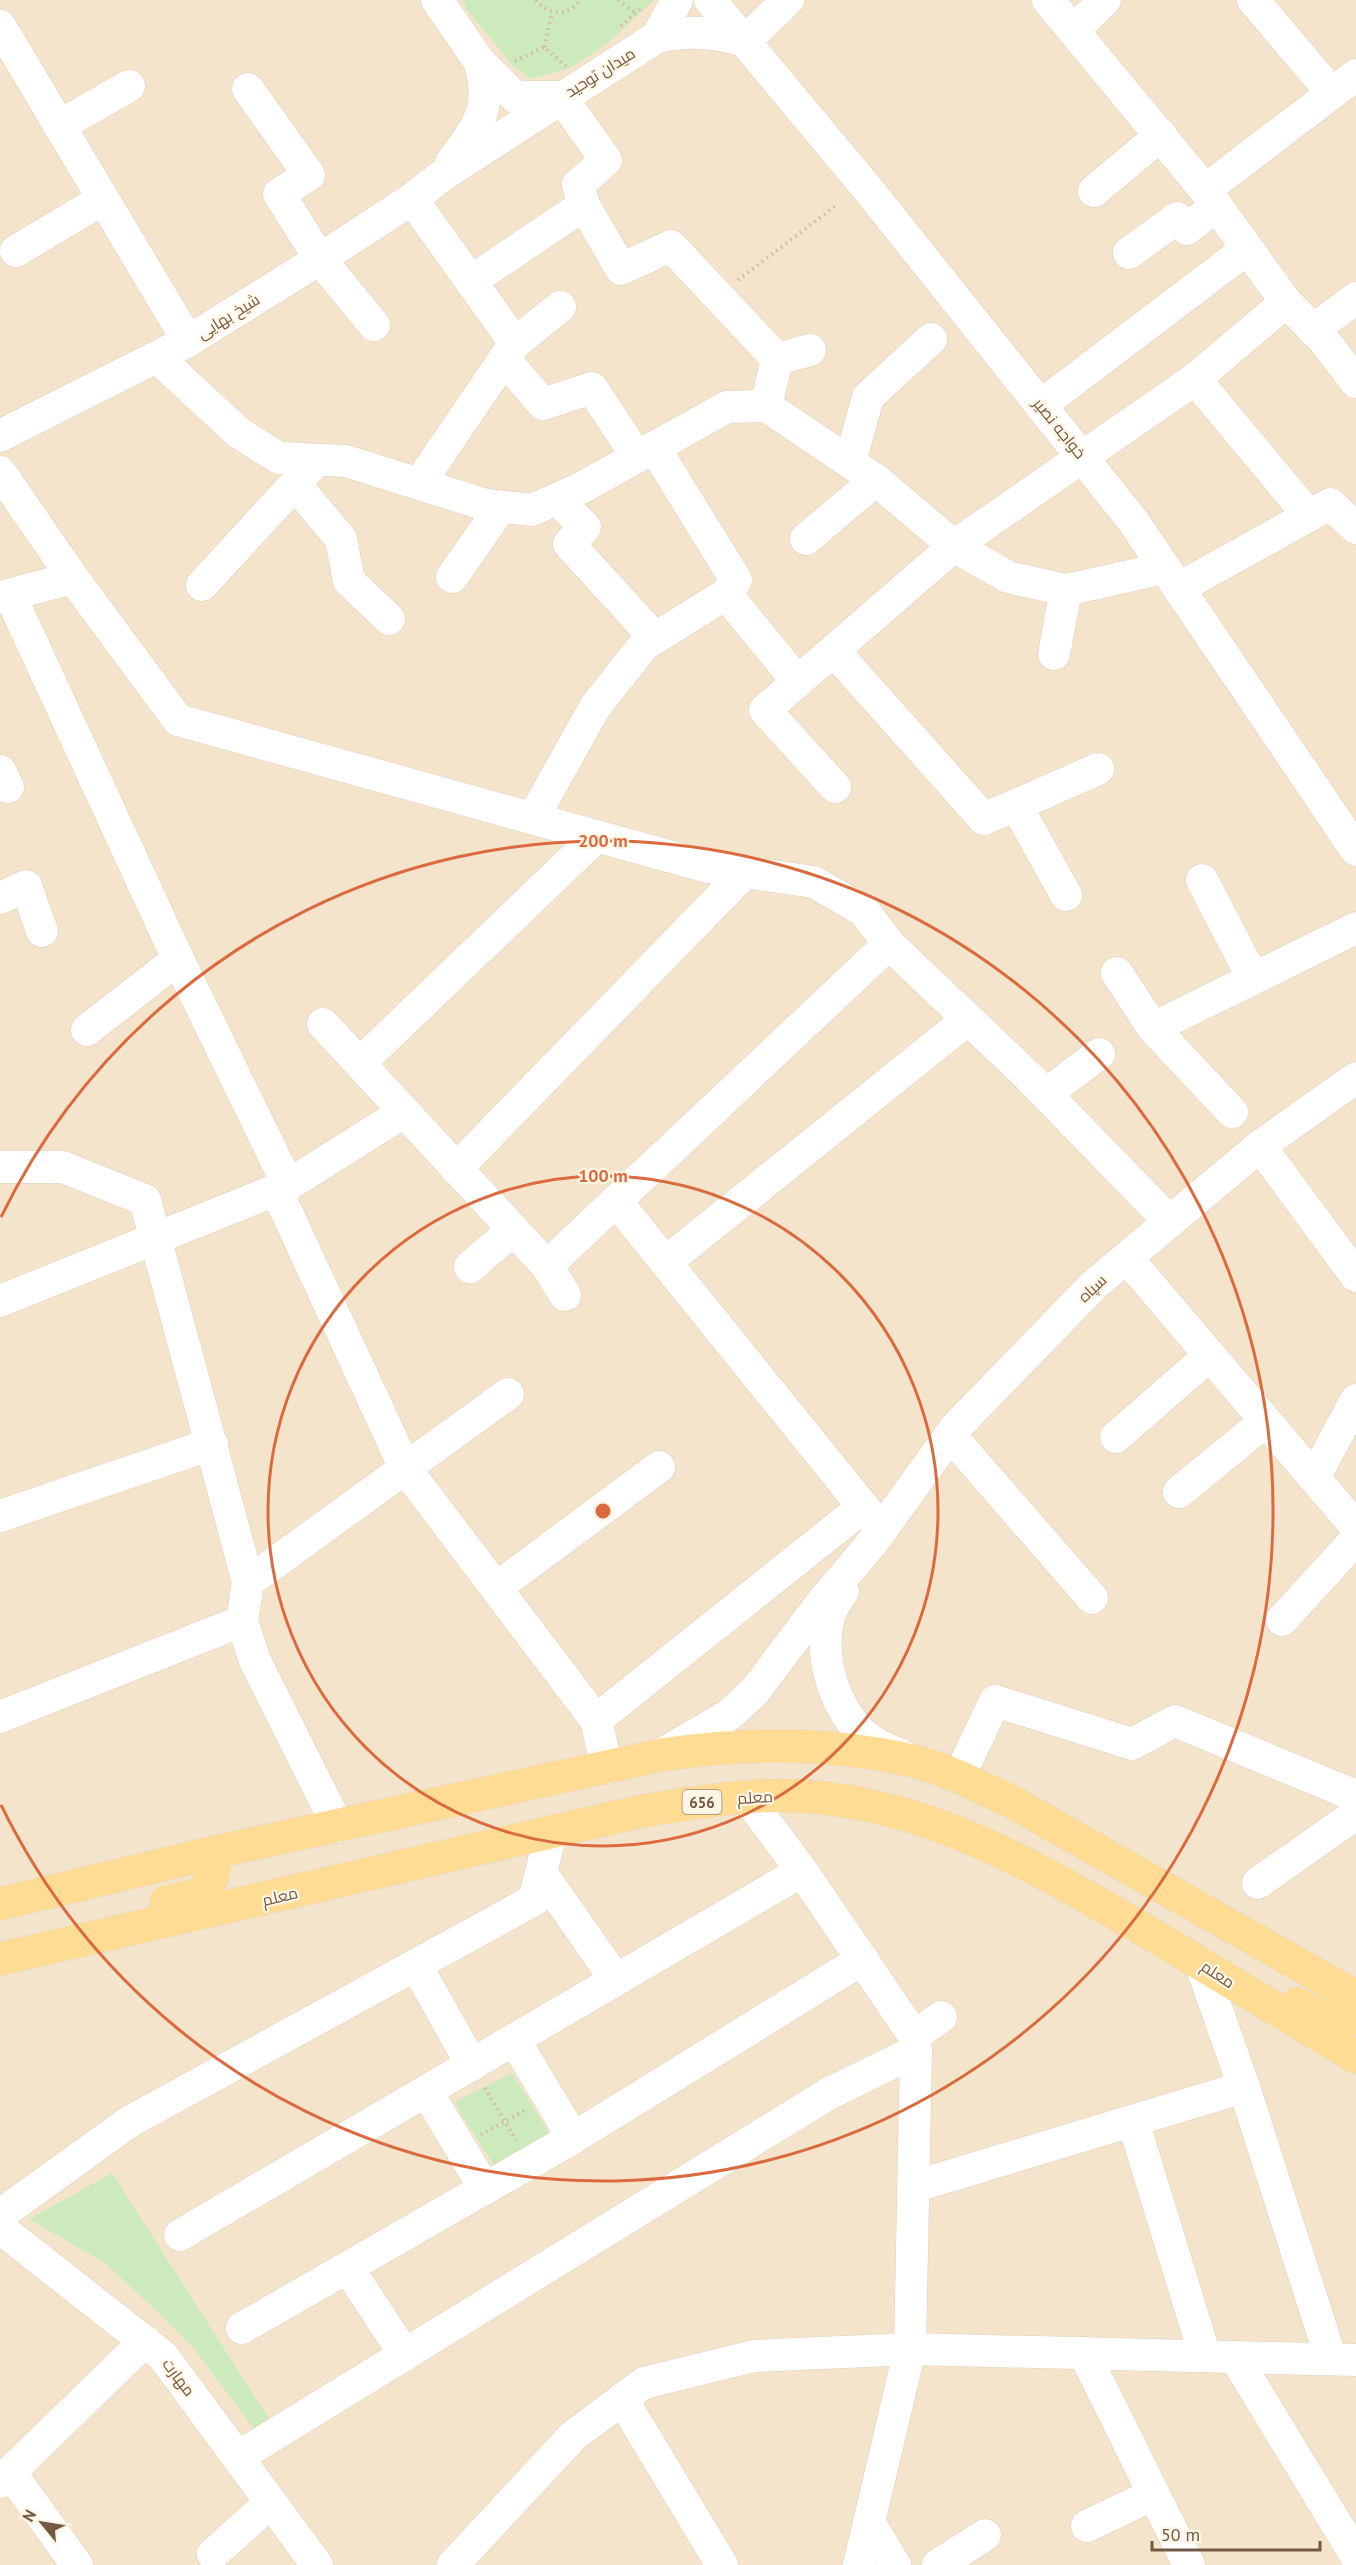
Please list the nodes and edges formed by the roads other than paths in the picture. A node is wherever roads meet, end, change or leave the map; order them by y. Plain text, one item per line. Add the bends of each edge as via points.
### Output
1 (437, 0) edge
2 (677, 0) edge
3 (710, 0) edge
4 (788, 0) edge
5 (1048, 0) edge
6 (1105, 0) edge
7 (1253, 0) edge
8 (0, 26) edge
9 (1074, 30) junction
10 (657, 37) junction
11 (745, 41) junction
12 (479, 61) junction
13 (559, 83) junction
14 (1344, 84) edge
15 (129, 86) dead end
16 (248, 89) dead end
17 (59, 126) junction
18 (1161, 135) junction
19 (443, 175) junction
20 (1094, 190) dead end
21 (412, 198) junction
22 (1211, 198) junction
23 (103, 199) junction
24 (584, 205) junction
25 (1248, 249) junction
26 (16, 251) dead end
27 (1130, 253) dead end
28 (320, 259) junction
29 (471, 281) junction
30 (1356, 298) edge
31 (1286, 302) junction
32 (560, 307) dead end
33 (374, 325) dead end
34 (1313, 330) junction
35 (931, 339) dead end
36 (188, 341) junction
37 (810, 350) dead end
38 (510, 351) junction
39 (158, 358) junction
40 (777, 359) junction
41 (1195, 379) junction
42 (1356, 382) edge
43 (1041, 405) junction
44 (766, 406) junction
45 (0, 436) edge
46 (646, 452) junction
47 (1081, 456) junction
48 (317, 460) junction
49 (850, 462) junction
50 (0, 472) edge
51 (876, 480) junction
52 (295, 484) junction
53 (419, 484) junction
54 (557, 499) junction
55 (501, 507) junction
56 (1309, 516) junction
57 (1356, 528) edge
58 (806, 539) dead end
59 (954, 546) junction
60 (452, 577) dead end
61 (73, 578) junction
62 (1172, 578) junction
63 (202, 585) dead end
64 (1066, 590) junction
65 (726, 594) junction
66 (5, 596) edge
67 (389, 619) dead end
68 (655, 638) junction
69 (834, 651) junction
70 (1054, 654) dead end
71 (798, 682) junction
72 (1098, 769) dead end
73 (835, 787) dead end
74 (1016, 806) junction
75 (533, 818) junction
76 (597, 836) junction
77 (1352, 850) edge
78 (745, 872) junction
79 (1202, 880) dead end
80 (1066, 895) dead end
81 (0, 898) edge
82 (1356, 928) edge
83 (42, 931) dead end
84 (889, 944) junction
85 (178, 959) junction
86 (1117, 973) dead end
87 (1253, 978) junction
88 (968, 1019) junction
89 (323, 1024) dead end
90 (1153, 1028) junction
91 (87, 1030) dead end
92 (1099, 1054) dead end
93 (360, 1063) junction
94 (1356, 1078) edge
95 (1046, 1094) junction
96 (404, 1112) junction
97 (1232, 1112) dead end
98 (1260, 1146) junction
99 (0, 1167) edge
100 (456, 1169) junction
101 (282, 1187) junction
102 (616, 1202) junction
103 (1170, 1222) junction
104 (513, 1230) junction
105 (156, 1236) junction
106 (1127, 1257) junction
107 (666, 1262) junction
108 (547, 1266) junction
109 (470, 1267) dead end
110 (1356, 1276) edge
111 (565, 1295) dead end
112 (0, 1301) edge
113 (1210, 1355) junction
114 (508, 1394) dead end
115 (1356, 1400) edge
116 (1266, 1421) junction
117 (950, 1436) junction
118 (1116, 1437) dead end
119 (212, 1444) junction
120 (658, 1467) dead end
121 (405, 1468) junction
122 (1314, 1478) junction
123 (1179, 1492) dead end
124 (0, 1516) edge
125 (872, 1527) junction
126 (1356, 1527) edge
127 (1356, 1539) edge
128 (248, 1582) junction
129 (496, 1588) junction
130 (1092, 1598) dead end
131 (1281, 1620) dead end
132 (242, 1621) junction
133 (0, 1717) edge
134 (596, 1720) junction
135 (661, 1755) junction
136 (917, 1763) junction
137 (607, 1768) junction
138 (960, 1777) junction
139 (746, 1796) junction
140 (1356, 1796) edge
141 (1356, 1814) edge
142 (338, 1827) junction
143 (552, 1833) junction
144 (215, 1852) junction
145 (802, 1871) junction
146 (542, 1874) junction
147 (1258, 1884) dead end
148 (0, 1904) edge
149 (76, 1943) junction
150 (0, 1959) edge
151 (862, 1959) junction
152 (1200, 1962) junction
153 (416, 1965) junction
154 (616, 1980) junction
155 (1239, 1988) junction
156 (1356, 1997) edge
157 (940, 2017) dead end
158 (1356, 2019) edge
159 (515, 2041) junction
160 (915, 2043) junction
161 (1352, 2050) edge
162 (472, 2065) junction
163 (1244, 2087) junction
164 (427, 2092) junction
165 (1133, 2121) junction
166 (573, 2138) junction
167 (914, 2187) junction
168 (485, 2189) junction
169 (0, 2214) edge
170 (0, 2228) edge
171 (180, 2235) dead end
172 (348, 2268) junction
173 (242, 2328) dead end
174 (145, 2342) junction
175 (910, 2349) junction
176 (1084, 2353) junction
177 (405, 2355) junction
178 (1220, 2356) junction
179 (1343, 2359) edge
180 (622, 2399) junction
181 (238, 2457) junction
182 (5, 2477) edge
183 (1154, 2494) junction
184 (271, 2502) junction
185 (869, 2522) junction
186 (1087, 2526) dead end
187 (985, 2535) dead end
188 (213, 2554) dead end
189 (1356, 2556) edge
190 (77, 2565) edge
191 (317, 2565) edge
192 (453, 2565) edge
193 (722, 2565) edge
194 (858, 2565) edge
195 (895, 2565) edge
196 (938, 2565) edge
197 (1190, 2565) edge

1 - 12 street, میدان توحید
2 - 10 street, میدان توحید
3 - 11 street, خواجه نصیر
4 - 11 street
5 - 9 street
6 - 9 street
7 - 14 street
8 - 17 street
9 - 18 street
10 - 11 street via 701,32
10 - 13 street, میدان توحید
11 - 43 street, خواجه نصیر
12 - 13 street, میدان توحید via 515,97
12 - 19 street, شیخ بهایی via 487,86 484,108
13 - 19 street, شیخ بهایی
13 - 24 street via 606,160 578,185
14 - 22 street
15 - 17 street
16 - 28 street via 309,176 279,194
17 - 23 street
18 - 20 street
18 - 22 street
19 - 21 street, شیخ بهایی
21 - 28 street, شیخ بهایی
21 - 29 street
22 - 25 street
22 - 27 street via 1187,229 1177,218
23 - 26 street
23 - 36 street
24 - 29 street
24 - 40 street via 621,269 671,246
25 - 31 street
25 - 43 street
28 - 33 street
28 - 36 street, شیخ بهایی
29 - 38 street
30 - 34 street
31 - 34 street
31 - 41 street
32 - 38 street
34 - 42 street
35 - 49 street via 868,397
36 - 39 street, شیخ بهایی
37 - 40 street
38 - 46 street via 543,404 592,388
38 - 53 street
39 - 45 street, شیخ بهایی
39 - 48 street via 239,433 279,458
40 - 44 street
41 - 47 street
41 - 56 street
43 - 47 street, خواجه نصیر
44 - 46 street via 728,407
44 - 49 street
46 - 54 street
46 - 65 street via 736,580
47 - 59 street
47 - 62 street, خواجه نصیر via 1134,521
48 - 52 street
48 - 53 street via 346,461
49 - 51 street
50 - 61 street
51 - 58 street
51 - 59 street
52 - 63 street
52 - 67 street via 341,540 349,581
53 - 55 street
54 - 55 street via 532,510
54 - 68 street via 585,527 568,544
55 - 60 street
56 - 57 street via 1330,504
56 - 62 street
59 - 64 street via 1008,577
59 - 69 street
61 - 66 street
61 - 75 street via 178,720
62 - 64 street
62 - 77 street, خواجه نصیر
64 - 70 street
65 - 68 street
65 - 71 street
66 - 85 street
68 - 75 street via 644,645 595,707
69 - 71 street
69 - 74 street via 984,819
71 - 73 street via 765,710
72 - 74 street
74 - 80 street
75 - 76 street
76 - 78 street via 708,867
76 - 93 street
78 - 84 street via 814,882 864,911
78 - 100 street
79 - 87 street
81 - 83 street via 26,886
82 - 87 street
84 - 88 street
84 - 102 street
85 - 91 street
85 - 101 street
86 - 90 street
87 - 90 street
88 - 95 street
88 - 107 street
89 - 93 street
90 - 97 street
92 - 95 street
93 - 96 street
94 - 98 street, سپاه
95 - 103 street
96 - 100 street
96 - 101 street
98 - 103 street, سپاه
98 - 110 street
99 - 105 street via 63,1167 145,1200
100 - 104 street
101 - 105 street
101 - 121 street
102 - 107 street
102 - 108 street
103 - 106 street, سپاه
104 - 108 street
104 - 109 street
105 - 112 street
105 - 119 street
106 - 113 street
106 - 117 street, سپاه via 1094,1285
107 - 125 street
108 - 111 street
113 - 116 street
113 - 118 street
114 - 121 street
115 - 122 street
116 - 122 street
116 - 123 street
117 - 125 street, سپاه
117 - 130 street
119 - 124 street
119 - 128 street
120 - 129 street
121 - 128 street
121 - 129 street
122 - 126 street
125 - 134 street
125 - 135 street via 755,1691 729,1715
125 - 136 street via 831,1611 827,1640 829,1673 841,1704 859,1731
127 - 131 street
128 - 132 street
129 - 134 street
132 - 133 street
132 - 142 street via 255,1661
134 - 137 street
135 - 136 main road via 707,1748 808,1745
135 - 137 main road
136 - 138 main road
137 - 142 main road
138 - 140 street via 995,1701 1132,1744 1175,1720
138 - 156 main road via 1014,1803
139 - 143 main road, معلم / 656 via 642,1811
139 - 145 street
139 - 152 main road, معلم / 656 via 857,1802 956,1830 1041,1870
141 - 147 street
142 - 144 main road
143 - 146 street
143 - 149 main road, معلم / 656
144 - 148 main road
144 - 149 main road via 213,1875 203,1894 130,1910 100,1922
145 - 151 street
145 - 154 street
146 - 153 street via 534,1900
146 - 154 street
149 - 150 main road, معلم / 656
151 - 160 street
151 - 166 street
152 - 155 main road, معلم / 656
152 - 163 street
153 - 162 street
153 - 169 street via 129,2122
154 - 159 street
155 - 158 main road via 1276,1991 1328,2019
155 - 161 main road, معلم / 656
157 - 160 street
159 - 162 street
159 - 166 street
160 - 167 street
160 - 177 street
162 - 164 street
163 - 165 street
163 - 179 street
164 - 168 street
164 - 171 street
165 - 167 street
165 - 178 street
166 - 168 street
167 - 175 street
168 - 172 street
170 - 174 street, مهارت
172 - 173 street
172 - 177 street
174 - 181 street, مهارت via 163,2356
174 - 182 street
175 - 176 street
175 - 180 street via 754,2356 644,2383
175 - 185 street
176 - 178 street
176 - 183 street
177 - 181 street
178 - 179 street
178 - 189 street
180 - 192 street via 573,2436
180 - 193 street
181 - 184 street, مهارت
182 - 190 street
183 - 186 street
183 - 197 street
184 - 188 street
184 - 191 street, مهارت
185 - 194 street
185 - 195 street
187 - 196 street

